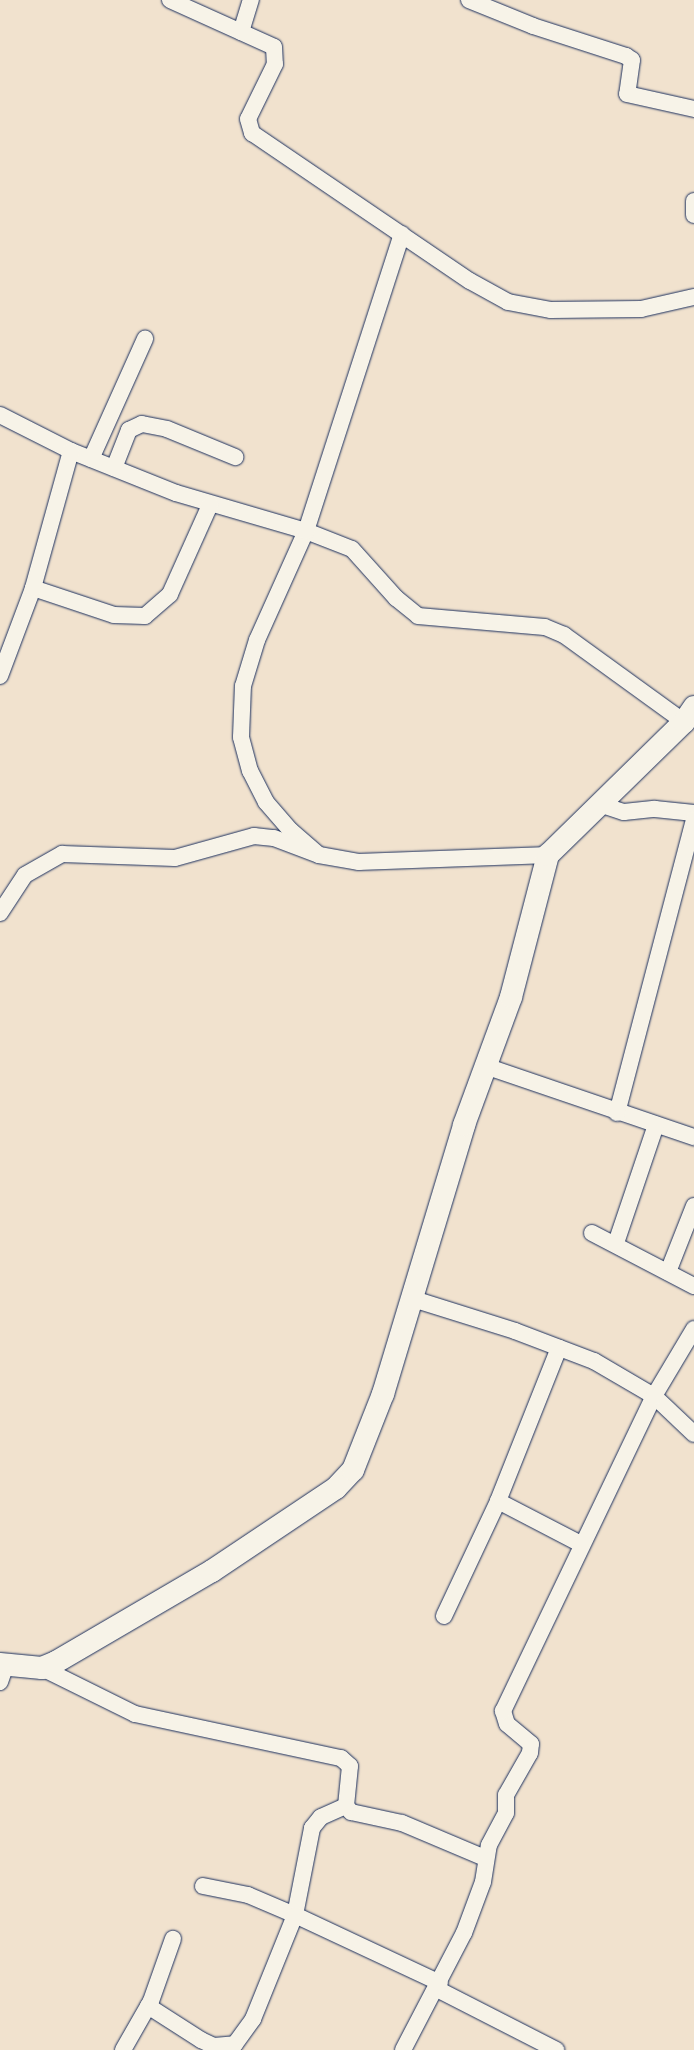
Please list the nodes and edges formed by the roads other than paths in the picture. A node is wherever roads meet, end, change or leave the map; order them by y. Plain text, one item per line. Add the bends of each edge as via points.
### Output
1 (170, 0) edge
2 (251, 0) edge
3 (470, 0) edge
4 (241, 32) junction
5 (694, 109) edge
6 (694, 201) edge
7 (694, 214) edge
8 (402, 234) junction
9 (694, 297) edge
10 (145, 339) dead end
11 (0, 415) edge
12 (71, 451) junction
13 (235, 457) dead end
14 (91, 459) junction
15 (114, 468) junction
16 (210, 505) junction
17 (306, 531) junction
18 (33, 588) junction
19 (0, 676) edge
20 (689, 714) edge
21 (599, 804) junction
22 (694, 814) edge
23 (694, 820) edge
24 (319, 855) junction
25 (548, 855) junction
26 (0, 913) edge
27 (488, 1067) junction
28 (617, 1113) junction
29 (656, 1125) junction
30 (694, 1137) edge
31 (694, 1206) edge
32 (592, 1233) dead end
33 (616, 1243) junction
34 (668, 1272) junction
35 (694, 1286) edge
36 (410, 1298) junction
37 (694, 1329) edge
38 (559, 1348) junction
39 (654, 1396) junction
40 (694, 1434) edge
41 (498, 1501) junction
42 (581, 1544) junction
43 (444, 1616) dead end
44 (42, 1668) junction
45 (2, 1671) edge
46 (346, 1806) junction
47 (485, 1858) junction
48 (204, 1886) dead end
49 (295, 1914) junction
50 (173, 1939) dead end
51 (438, 1986) junction
52 (148, 2006) junction
53 (123, 2050) edge
54 (403, 2050) edge
55 (556, 2050) edge

1 - 4 street
2 - 4 street
3 - 5 street via 533,26 626,56 632,60 627,94
4 - 8 street via 274,47 276,56 248,119 252,133
6 - 7 street
8 - 9 street via 508,302 551,310 595,312 641,308
8 - 17 street
10 - 14 street
11 - 12 street
12 - 14 street
12 - 18 street
13 - 15 street via 167,430 142,424 129,430
14 - 15 street
15 - 16 street
16 - 17 street
16 - 18 street via 170,594 145,616 114,614
17 - 20 street via 360,555 411,613 425,618 555,631
17 - 24 street via 253,653 243,686 241,737 250,771 266,802 290,831
18 - 19 street
20 - 21 street
21 - 22 street via 624,812 655,809
21 - 25 street
23 - 28 street
24 - 25 street via 359,862
24 - 26 street via 274,838 254,836 175,858 62,854 25,875
25 - 27 street via 511,997
27 - 28 street
27 - 36 street via 464,1125
28 - 29 street
29 - 30 street
29 - 33 street
31 - 34 street
32 - 33 street
33 - 34 street
34 - 35 street
36 - 38 street
36 - 44 street via 367,1441 345,1479 212,1571
37 - 39 street
38 - 39 street via 594,1362
38 - 41 street
39 - 40 street
39 - 42 street
41 - 42 street
41 - 43 street
42 - 47 street via 503,1710 507,1724 527,1738 531,1747 506,1795 504,1819
44 - 45 street
44 - 46 street via 142,1716 347,1761 350,1772
46 - 47 street via 356,1815 402,1823
46 - 49 street via 321,1817 312,1828
47 - 51 street via 483,1882 474,1907
48 - 49 street via 248,1895
49 - 51 street
49 - 52 street via 253,2019 235,2044 214,2046
50 - 52 street
51 - 54 street
51 - 55 street
52 - 53 street

